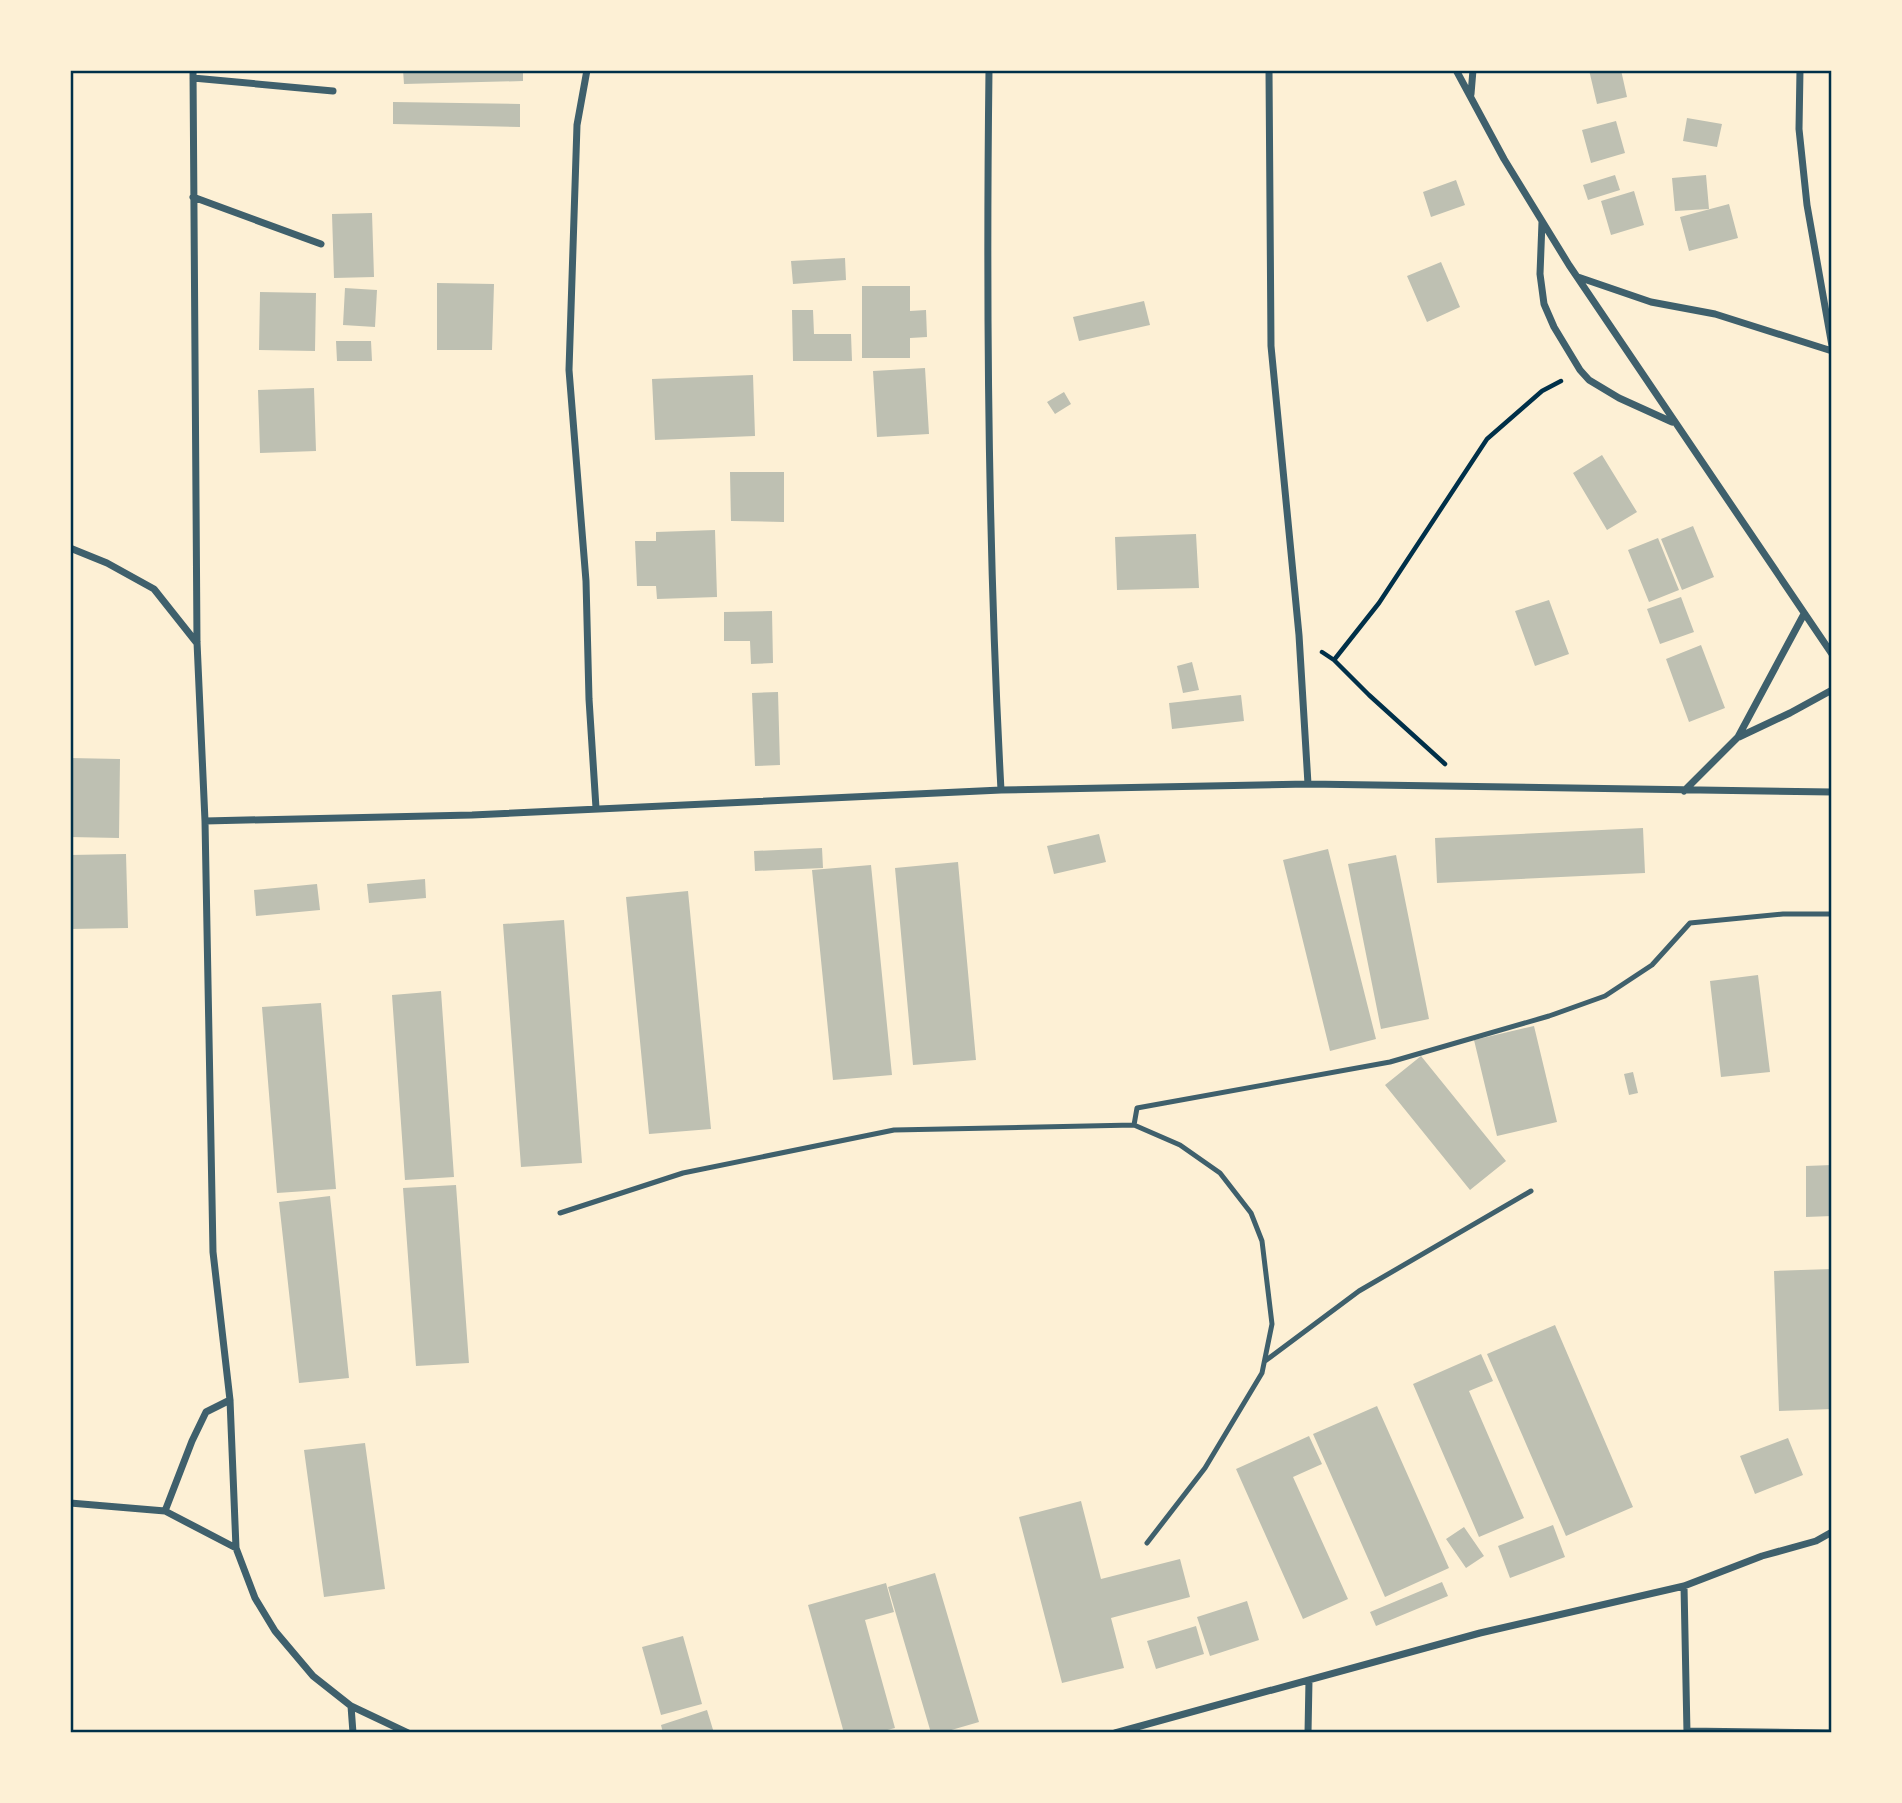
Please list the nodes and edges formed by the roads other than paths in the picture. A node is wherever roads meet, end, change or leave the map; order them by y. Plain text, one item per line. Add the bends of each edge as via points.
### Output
1 (587, 70) edge
2 (989, 70) edge
3 (1269, 70) edge
4 (1456, 70) edge
5 (1474, 70) edge
6 (1800, 70) edge
7 (193, 74) edge
8 (333, 91) dead end
9 (1470, 96) junction
10 (193, 197) junction
11 (1542, 221) junction
12 (321, 244) dead end
13 (1577, 277) junction
14 (1832, 349) edge
15 (1674, 423) junction
16 (70, 548) edge
17 (1804, 614) junction
18 (197, 642) junction
19 (1832, 654) edge
20 (1832, 690) edge
21 (1738, 737) junction
22 (1308, 784) junction
23 (1001, 790) junction
24 (1684, 791) junction
25 (1832, 792) edge
26 (596, 808) junction
27 (205, 821) junction
28 (1832, 914) edge
29 (1133, 1125) junction
30 (1531, 1191) dead end
31 (560, 1213) dead end
32 (1264, 1362) junction
33 (230, 1400) junction
34 (70, 1503) edge
35 (165, 1511) junction
36 (1832, 1532) edge
37 (1147, 1542) dead end
38 (236, 1548) junction
39 (1685, 1586) junction
40 (1309, 1680) junction
41 (351, 1706) junction
42 (1687, 1732) edge
43 (1832, 1732) edge
44 (354, 1733) edge
45 (408, 1733) edge
46 (1115, 1733) edge
47 (1308, 1733) edge

1 - 26 street via 577,125 569,370 586,581
2 - 23 street via 987,370
3 - 22 street via 1271,346
4 - 9 street
5 - 9 street
6 - 14 street via 1798,129
7 - 8 street
7 - 10 street
9 - 11 street
10 - 12 street
10 - 18 street
11 - 13 street
11 - 15 street via 1544,304 1580,370 1619,398
13 - 14 street via 1651,302 1714,314
13 - 15 street
15 - 17 street
16 - 18 street via 154,589
17 - 19 street
17 - 21 street
18 - 27 street
20 - 21 street
21 - 24 street
22 - 23 street
22 - 24 street
23 - 26 street
24 - 25 street
26 - 27 street
27 - 33 street via 213,1252
28 - 29 lane via 1690,923 1652,965 1594,1000 1390,1062 1137,1108
29 - 31 lane via 894,1130 683,1173
29 - 32 lane via 1180,1145 1220,1173 1251,1213 1262,1241 1272,1324
30 - 32 lane via 1359,1291
32 - 37 lane via 1262,1373 1205,1468
33 - 35 street via 206,1412
33 - 38 street
34 - 35 street
35 - 38 street
36 - 39 street
38 - 41 street via 255,1598 275,1631 313,1676
39 - 40 street via 1480,1633
39 - 42 street
40 - 46 street
40 - 47 street
41 - 44 street
41 - 45 street
42 - 43 street

